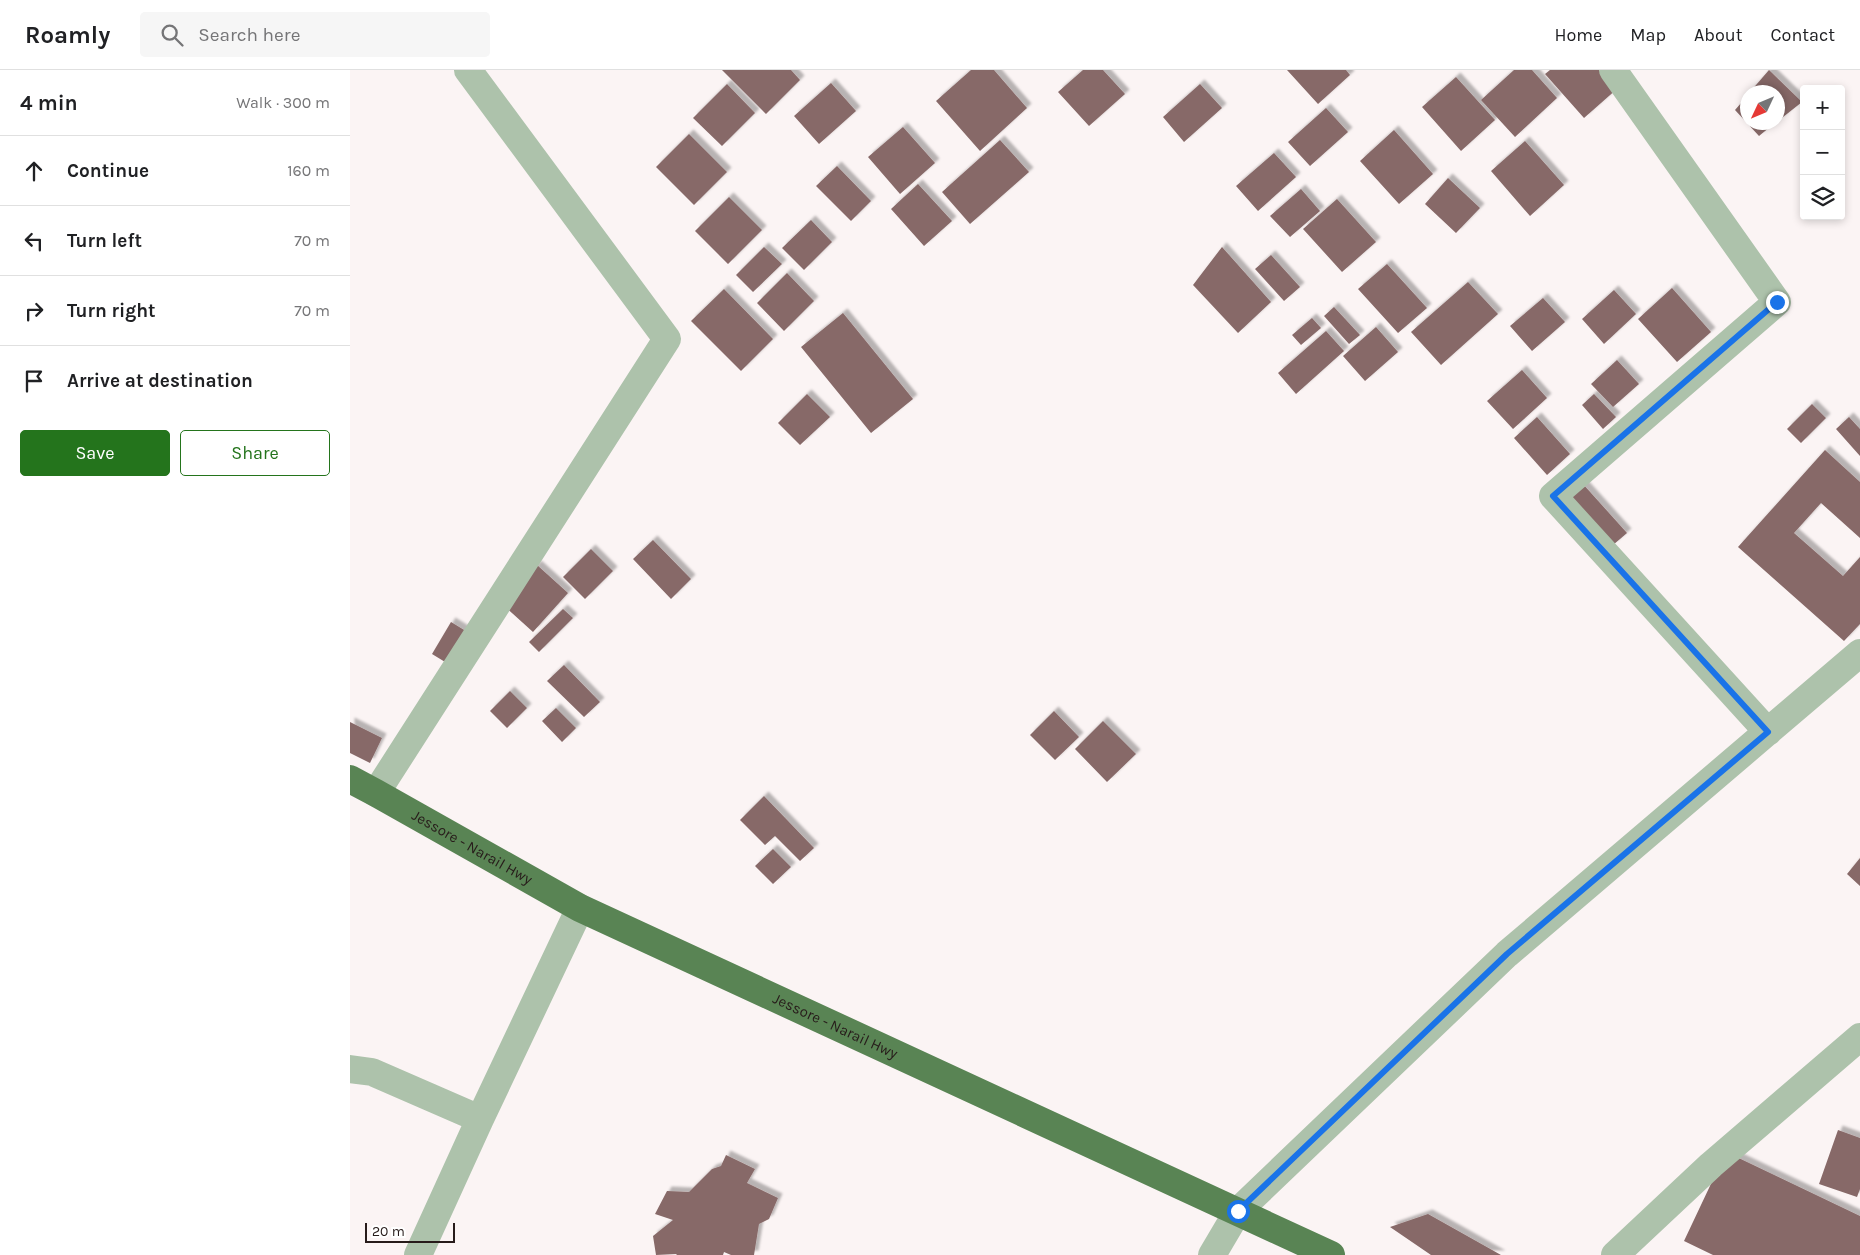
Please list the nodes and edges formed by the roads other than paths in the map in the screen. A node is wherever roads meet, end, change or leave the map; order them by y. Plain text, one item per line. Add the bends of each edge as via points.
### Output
1 (468, 70) edge
2 (1614, 70) edge
3 (1860, 653) edge
4 (1768, 732) junction
5 (350, 780) edge
6 (376, 793) junction
7 (580, 908) junction
8 (1860, 1037) edge
9 (350, 1069) edge
10 (480, 1119) junction
11 (1238, 1211) junction
12 (418, 1255) edge
13 (1212, 1255) edge
14 (1331, 1255) edge
15 (1615, 1255) edge

1 - 6 street via 667,338
2 - 4 street via 1777,302 1553,496
3 - 4 street
4 - 11 street via 1507,954
5 - 6 highway, Jessore - Narail Hwy
6 - 7 highway, Jessore - Narail Hwy
7 - 10 street
7 - 11 highway, Jessore - Narail Hwy
8 - 15 street via 1711,1165
9 - 10 street via 372,1072
10 - 12 street
11 - 13 street
11 - 14 highway, Jessore - Narail Hwy

